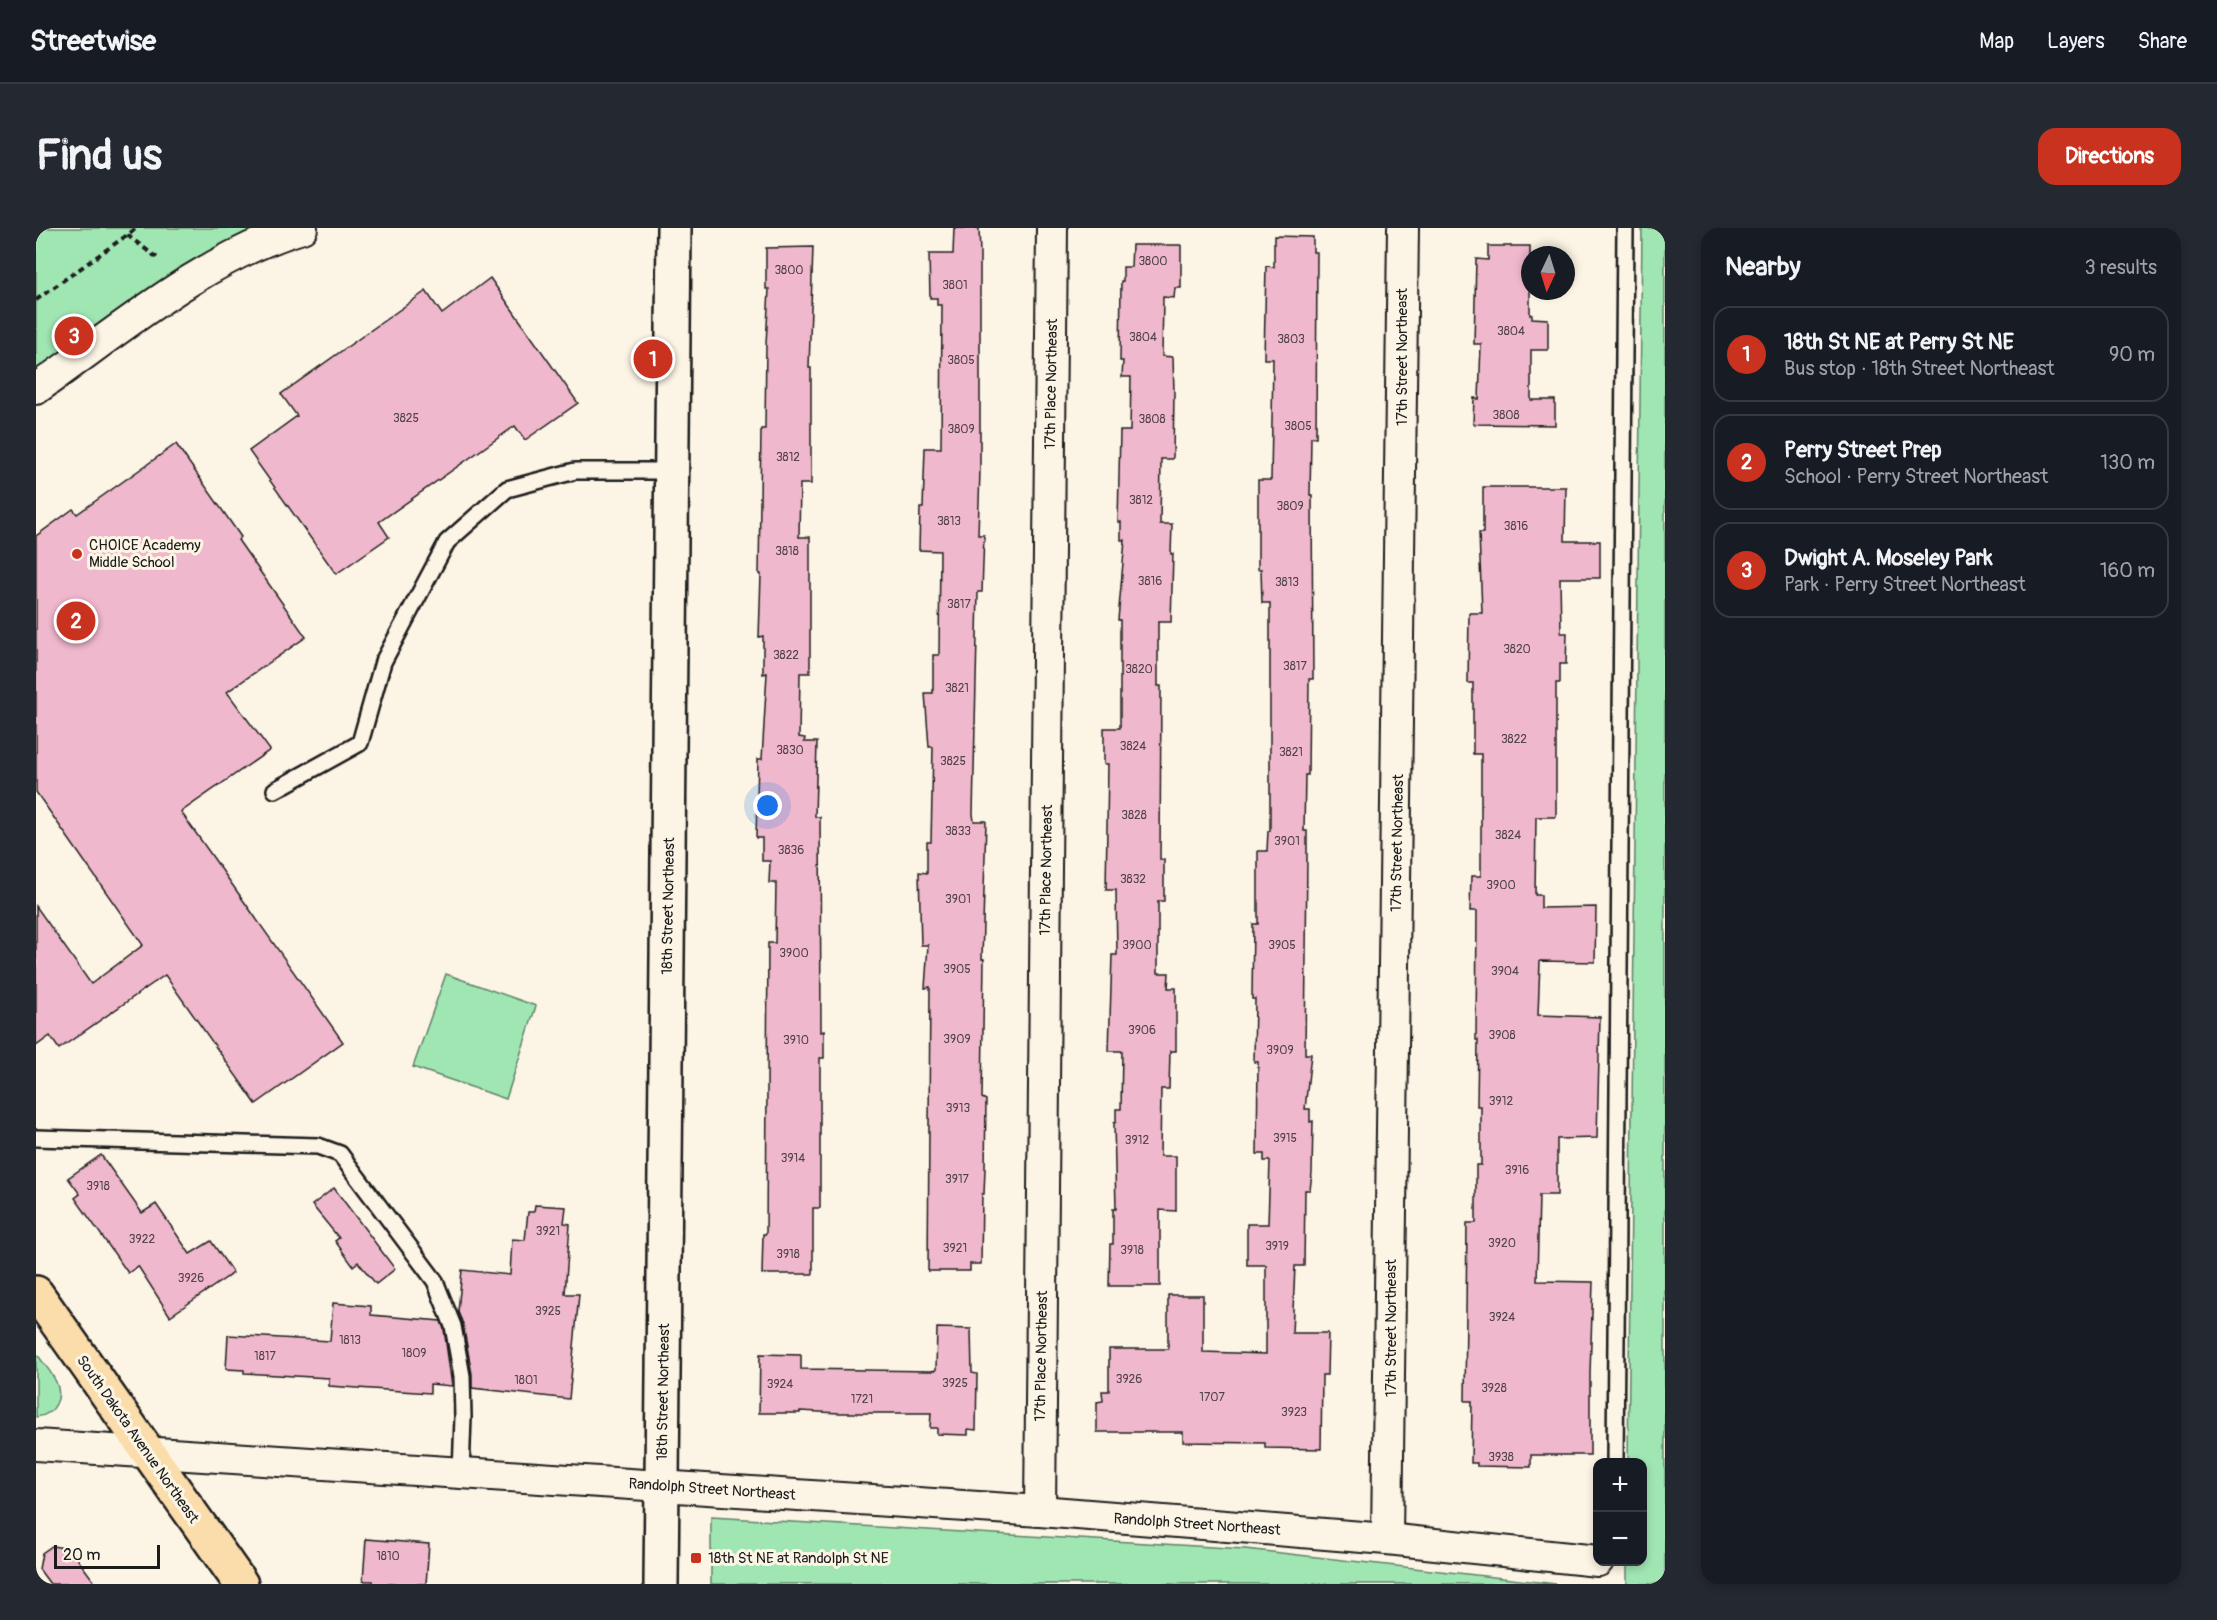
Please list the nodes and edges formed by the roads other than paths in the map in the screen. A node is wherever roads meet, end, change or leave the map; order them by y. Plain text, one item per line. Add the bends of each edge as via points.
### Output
1 (302, 228) edge
2 (674, 228) edge
3 (1052, 228) edge
4 (1403, 228) edge
5 (1625, 228) edge
6 (36, 389) edge
7 (672, 471) junction
8 (275, 790) dead end
9 (36, 1138) edge
10 (36, 1293) edge
11 (36, 1445) edge
12 (148, 1451) junction
13 (1615, 1458) edge
14 (460, 1473) junction
15 (662, 1485) junction
16 (1040, 1511) junction
17 (1387, 1539) junction
18 (1593, 1561) edge
19 (241, 1584) edge
20 (662, 1584) edge

1 - 6 street via 252,246 196,277
2 - 7 main road, 18th Street Northeast
3 - 16 street, 17th Place Northeast
4 - 17 street, 17th Street Northeast
5 - 13 lane
7 - 8 lane via 575,471 507,489 447,542 383,662 360,743
7 - 15 main road, 18th Street Northeast
9 - 14 lane via 318,1146 340,1154 435,1281 453,1326 464,1417
10 - 12 main road, South Dakota Avenue Northeast
11 - 12 street, Randolph Street Northeast
12 - 14 street, Randolph Street Northeast
12 - 19 main road, South Dakota Avenue Northeast
14 - 15 street, Randolph Street Northeast
15 - 16 street, Randolph Street Northeast
15 - 20 main road, 18th Street Northeast
16 - 17 street, Randolph Street Northeast
17 - 18 street, Randolph Street Northeast

